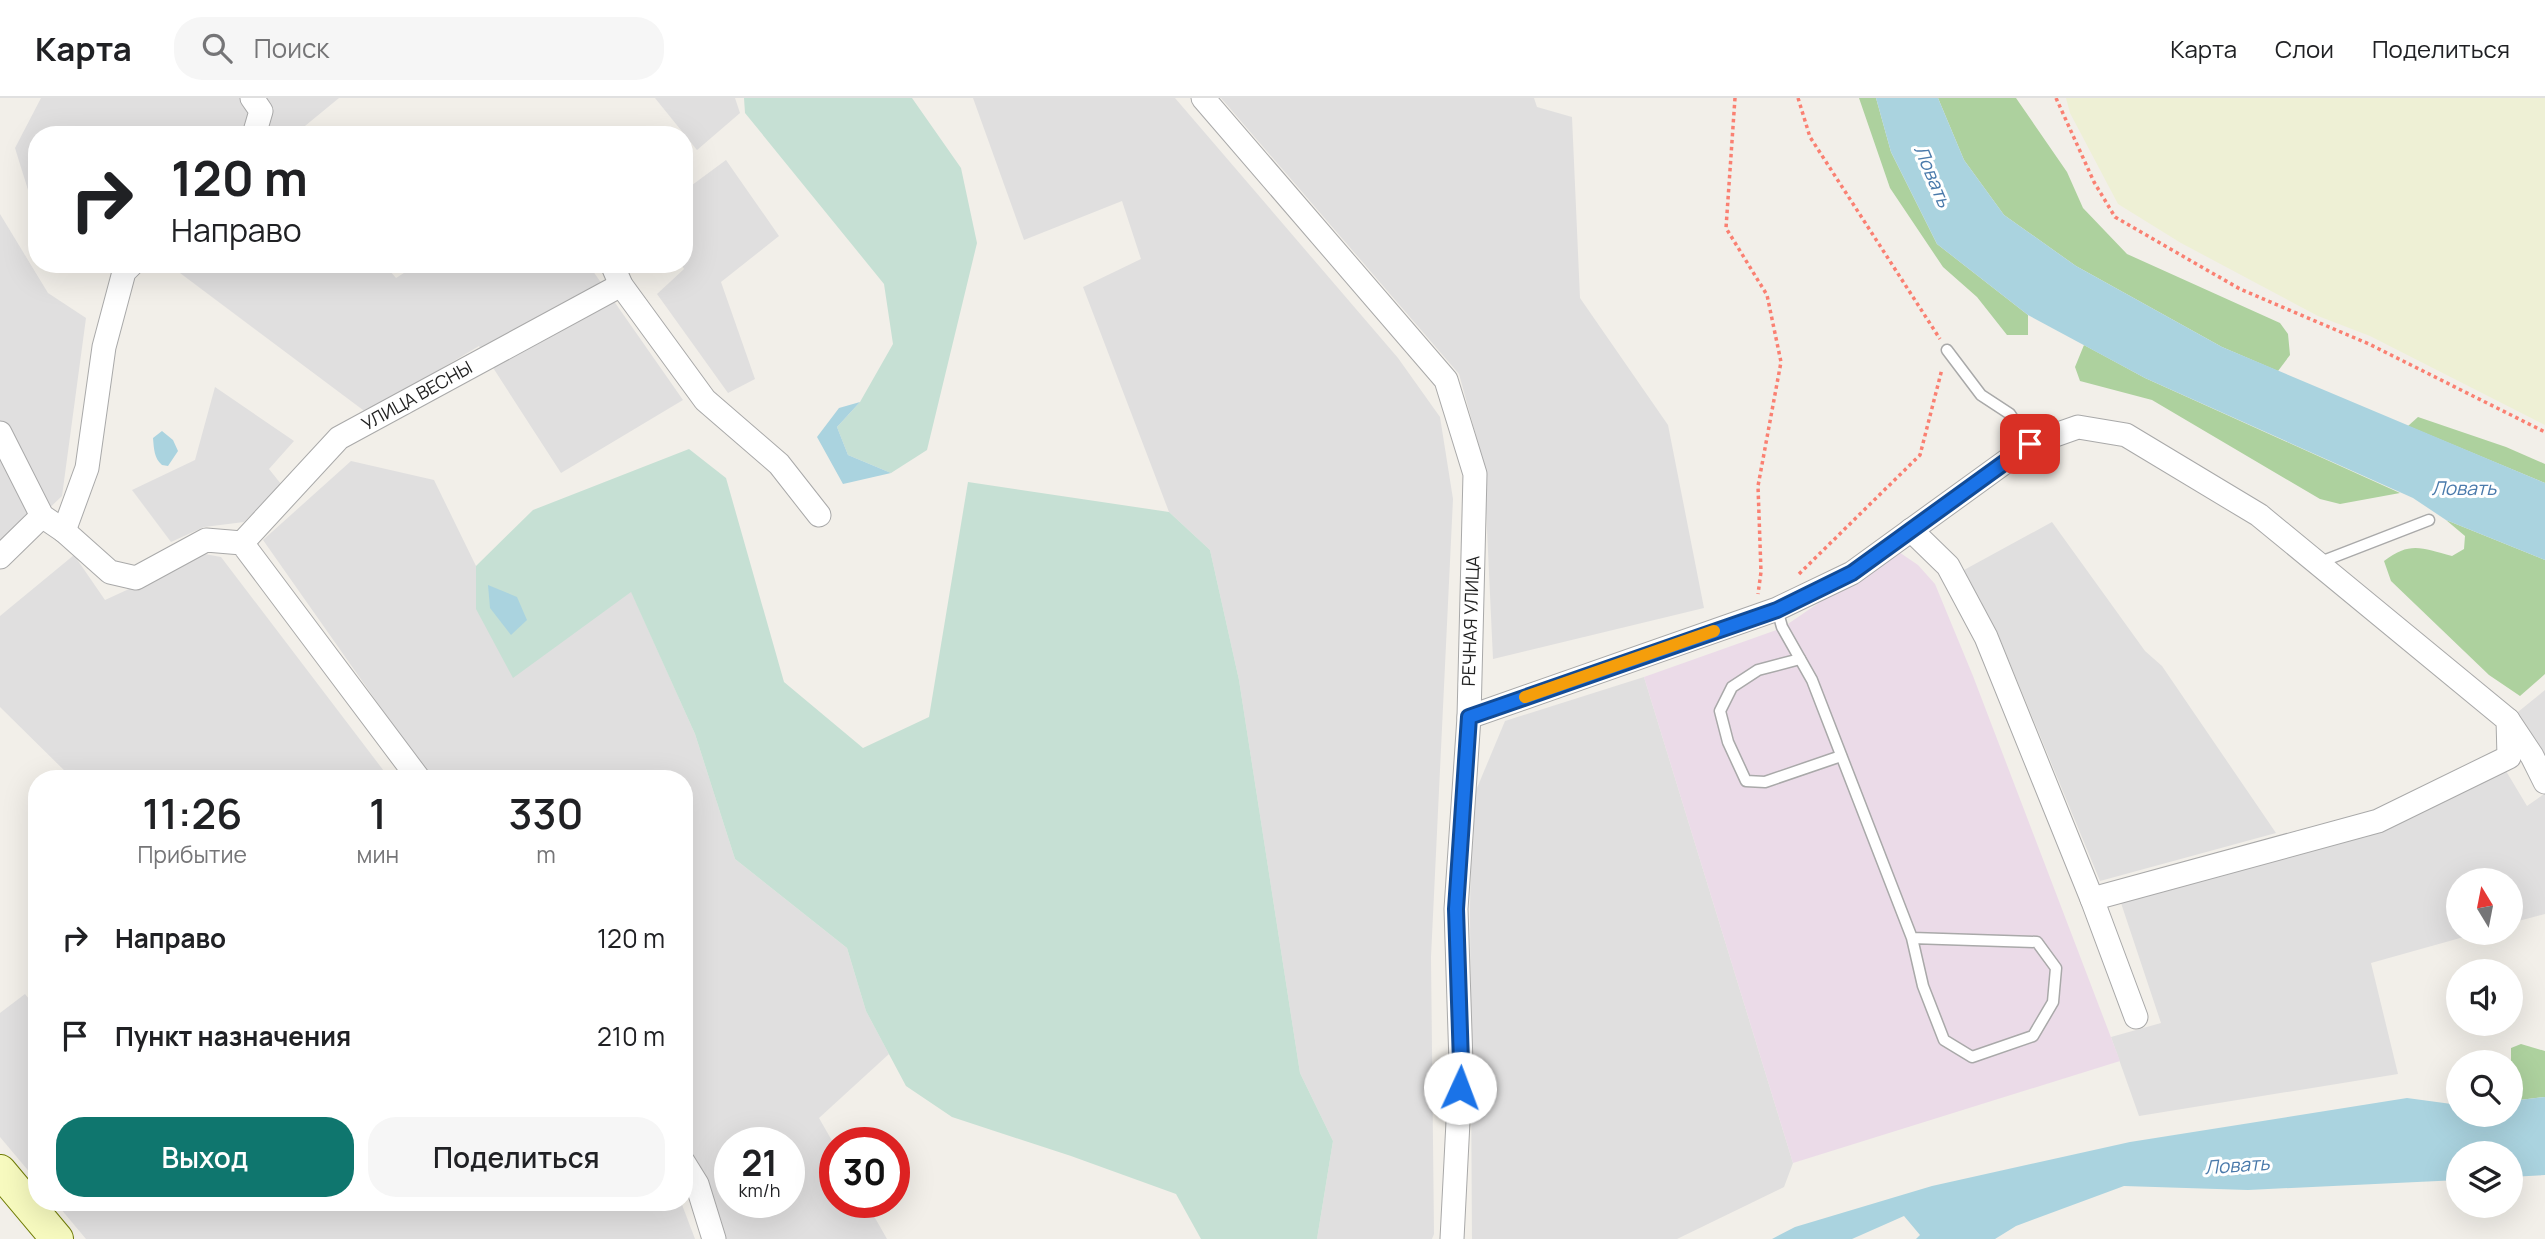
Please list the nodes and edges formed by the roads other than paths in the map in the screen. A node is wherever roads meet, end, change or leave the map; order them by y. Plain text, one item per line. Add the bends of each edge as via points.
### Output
1 (252, 98) edge
2 (1203, 98) edge
3 (257, 126) edge
4 (124, 273) edge
5 (616, 274) edge
6 (1947, 350) road end
7 (0, 433) edge
8 (2030, 444) junction
9 (818, 515) dead end
10 (42, 516) junction
11 (2429, 520) dead end
12 (1911, 530) junction
13 (64, 531) junction
14 (242, 543) junction
15 (0, 557) edge
16 (2318, 563) junction
17 (1777, 610) junction
18 (1800, 659) junction
19 (1469, 717) junction
20 (2508, 720) junction
21 (1841, 756) junction
22 (412, 770) edge
23 (2545, 782) edge
24 (2092, 899) junction
25 (1912, 938) junction
26 (2136, 1017) dead end
27 (0, 1171) edge
28 (693, 1178) edge
29 (28, 1204) edge
30 (34, 1211) edge
31 (57, 1239) edge
32 (714, 1239) edge
33 (1452, 1239) edge

1 - 3 street via 261,111
2 - 19 street, РЕЧНАЯ УЛИЦА via 1446,380 1475,474
4 - 13 street via 104,347 87,468
5 - 9 street, УЛИЦА ВЕСНЫ via 705,400 779,464
5 - 14 street, УЛИЦА ВЕСНЫ via 339,438
6 - 8 lane via 1981,395 2010,414
7 - 10 street
8 - 12 street
8 - 16 street via 2078,427 2126,435 2259,515
10 - 13 street
10 - 15 street
11 - 16 lane
12 - 17 street via 1852,573
12 - 24 street via 1948,566 1986,637
13 - 14 street via 110,572 136,578 206,540
14 - 22 street
16 - 20 street
17 - 18 lane
17 - 19 street
18 - 21 lane
18 - 21 lane via 1758,670 1732,687 1720,711 1728,742 1746,781 1765,782
19 - 33 street, РЕЧНАЯ УЛИЦА via 1456,909 1461,1063
20 - 23 street
20 - 24 street via 2509,757 2378,821
21 - 25 lane
24 - 26 street
25 - 25 lane via 1923,986 1944,1040 1972,1057 2033,1036 2053,1002 2056,968 2038,942
27 - 29 street
28 - 32 street
30 - 31 street

